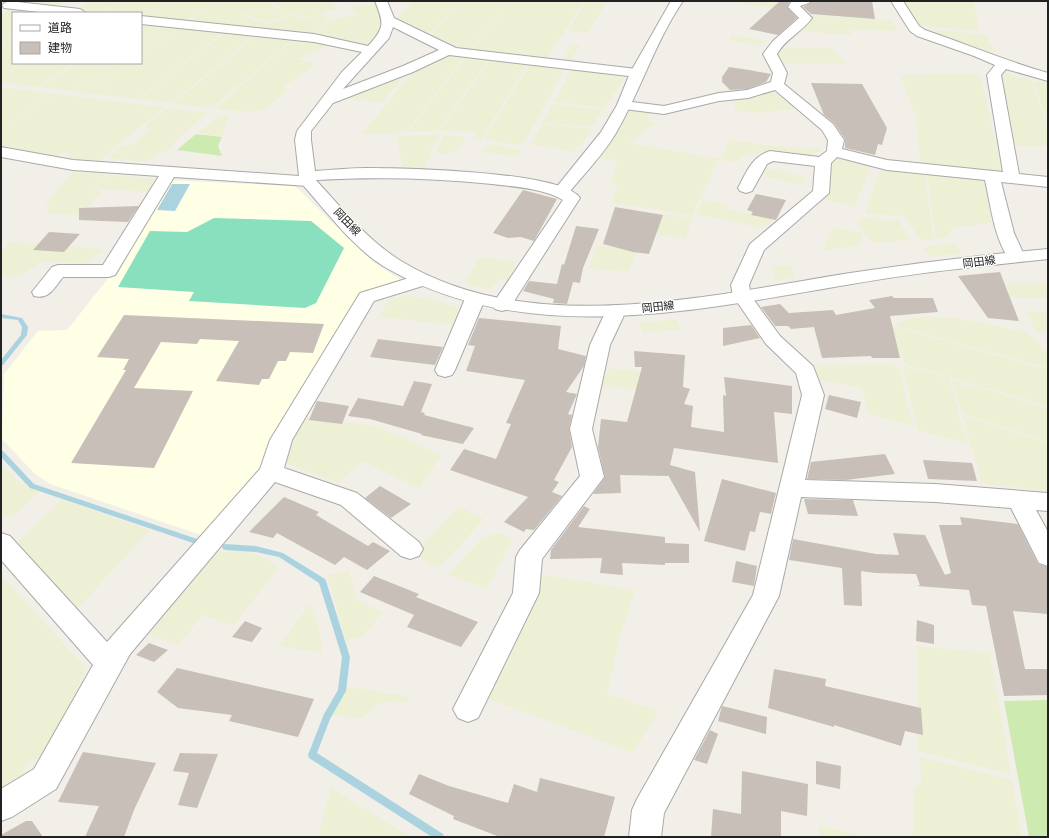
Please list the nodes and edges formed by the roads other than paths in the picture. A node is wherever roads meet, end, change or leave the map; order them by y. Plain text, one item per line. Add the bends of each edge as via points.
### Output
1 (381, 1) edge
2 (677, 1) edge
3 (805, 1) edge
4 (897, 1) edge
5 (9, 5) edge
6 (71, 12) edge
7 (142, 20) edge
8 (389, 20) junction
9 (370, 50) junction
10 (448, 50) junction
11 (1003, 64) junction
12 (637, 73) junction
13 (1048, 77) edge
14 (777, 84) junction
15 (328, 100) junction
16 (624, 105) junction
17 (1, 152) edge
18 (829, 157) junction
19 (169, 172) junction
20 (992, 176) junction
21 (308, 178) junction
22 (1012, 178) junction
23 (1048, 182) edge
24 (746, 188) dead end
25 (562, 192) junction
26 (1048, 254) edge
27 (1016, 257) junction
28 (422, 280) junction
29 (41, 292) dead end
30 (742, 296) junction
31 (475, 299) junction
32 (502, 305) junction
33 (616, 311) junction
34 (445, 370) dead end
35 (270, 472) junction
36 (791, 488) junction
37 (1019, 500) junction
38 (1048, 502) edge
39 (1, 543) edge
40 (410, 549) dead end
41 (1048, 556) edge
42 (109, 663) junction
43 (468, 709) dead end
44 (1, 806) edge
45 (645, 837) edge

1 - 8 street
2 - 12 street
3 - 14 street via 794,7 806,18 773,46 770,54 780,73
4 - 11 street via 914,28 921,33
5 - 6 street
7 - 9 street via 314,38
8 - 9 street via 385,35
8 - 10 street
9 - 15 street
10 - 12 street
10 - 15 street via 408,69
11 - 13 street
11 - 22 street via 994,75
12 - 16 street
14 - 16 street via 748,94 664,110
14 - 18 street via 828,127 836,140
15 - 21 street via 304,132
16 - 25 street via 608,134
17 - 19 street via 73,165
18 - 20 street
18 - 24 street via 770,156 761,161
18 - 30 street via 821,193 756,248 740,285
19 - 21 street
19 - 29 street via 109,270 58,271
20 - 22 street
20 - 27 street via 1005,233
21 - 25 street via 366,174 469,177 518,182
21 - 28 street, 岡田線 via 367,243 394,265
22 - 23 street
25 - 32 street via 572,198
26 - 27 street, 岡田線
27 - 30 street, 岡田線
28 - 31 street, 岡田線
28 - 35 street via 366,297 281,440
30 - 33 street, 岡田線
30 - 36 street via 773,340 806,372 813,395
31 - 32 street, 岡田線
31 - 34 street
32 - 33 street, 岡田線 via 560,312
33 - 43 street via 600,345 581,429 592,477 529,557 526,593
35 - 40 street via 349,499
35 - 42 street via 120,646
36 - 37 street via 935,493
36 - 45 street via 766,596 648,810
37 - 38 street
37 - 41 street
39 - 42 street
42 - 44 street via 45,780

